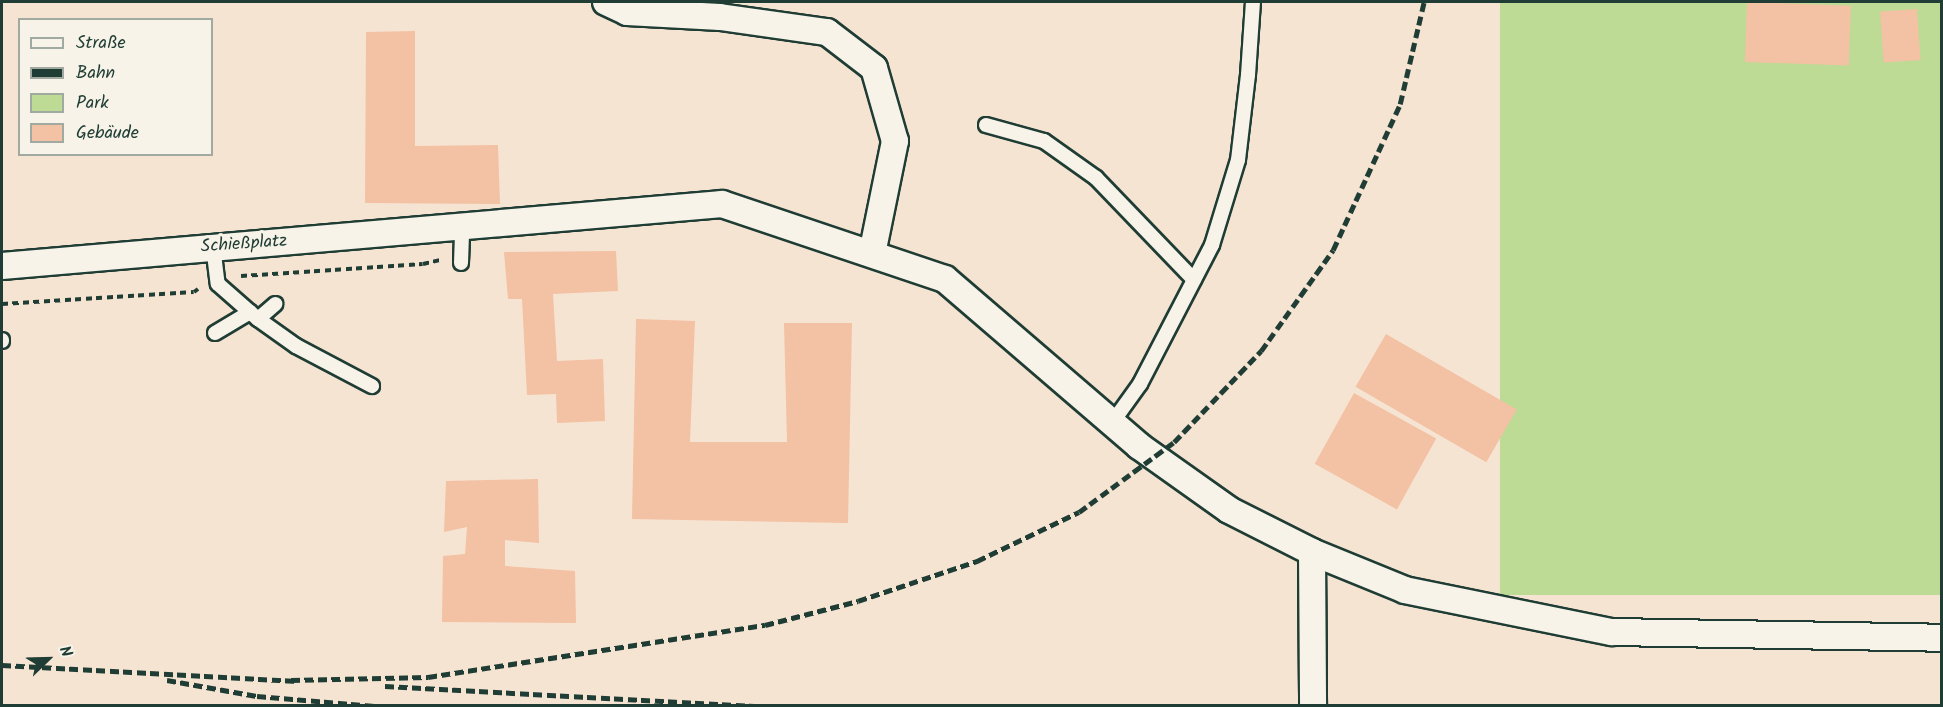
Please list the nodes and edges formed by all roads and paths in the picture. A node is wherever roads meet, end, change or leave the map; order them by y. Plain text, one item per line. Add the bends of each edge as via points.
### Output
1 (606, 2) edge
2 (1253, 2) edge
3 (986, 125) dead end
4 (475, 226) junction
5 (213, 246) junction
6 (872, 255) junction
7 (461, 263) dead end
8 (2, 266) edge
9 (1194, 280) junction
10 (275, 304) dead end
11 (254, 316) junction
12 (215, 333) dead end
13 (372, 386) dead end
14 (1112, 423) junction
15 (1312, 552) junction
16 (1941, 638) edge
17 (1313, 705) edge

1 - 6 street via 627,12 720,17 827,32 874,68 895,141
2 - 9 lane via 1238,160 1212,245
3 - 9 lane via 1044,141 1096,178
4 - 5 street, Schießplatz
4 - 6 street, Schießplatz via 722,204
4 - 7 lane
5 - 8 street, Schießplatz
5 - 11 lane via 218,284
6 - 14 street, Schießplatz via 945,279
9 - 14 lane via 1140,384
10 - 11 lane
11 - 12 lane
11 - 13 lane via 296,346
14 - 15 street, Schießplatz via 1229,510
15 - 16 street, Schießplatz via 1405,590 1612,632
15 - 17 street

